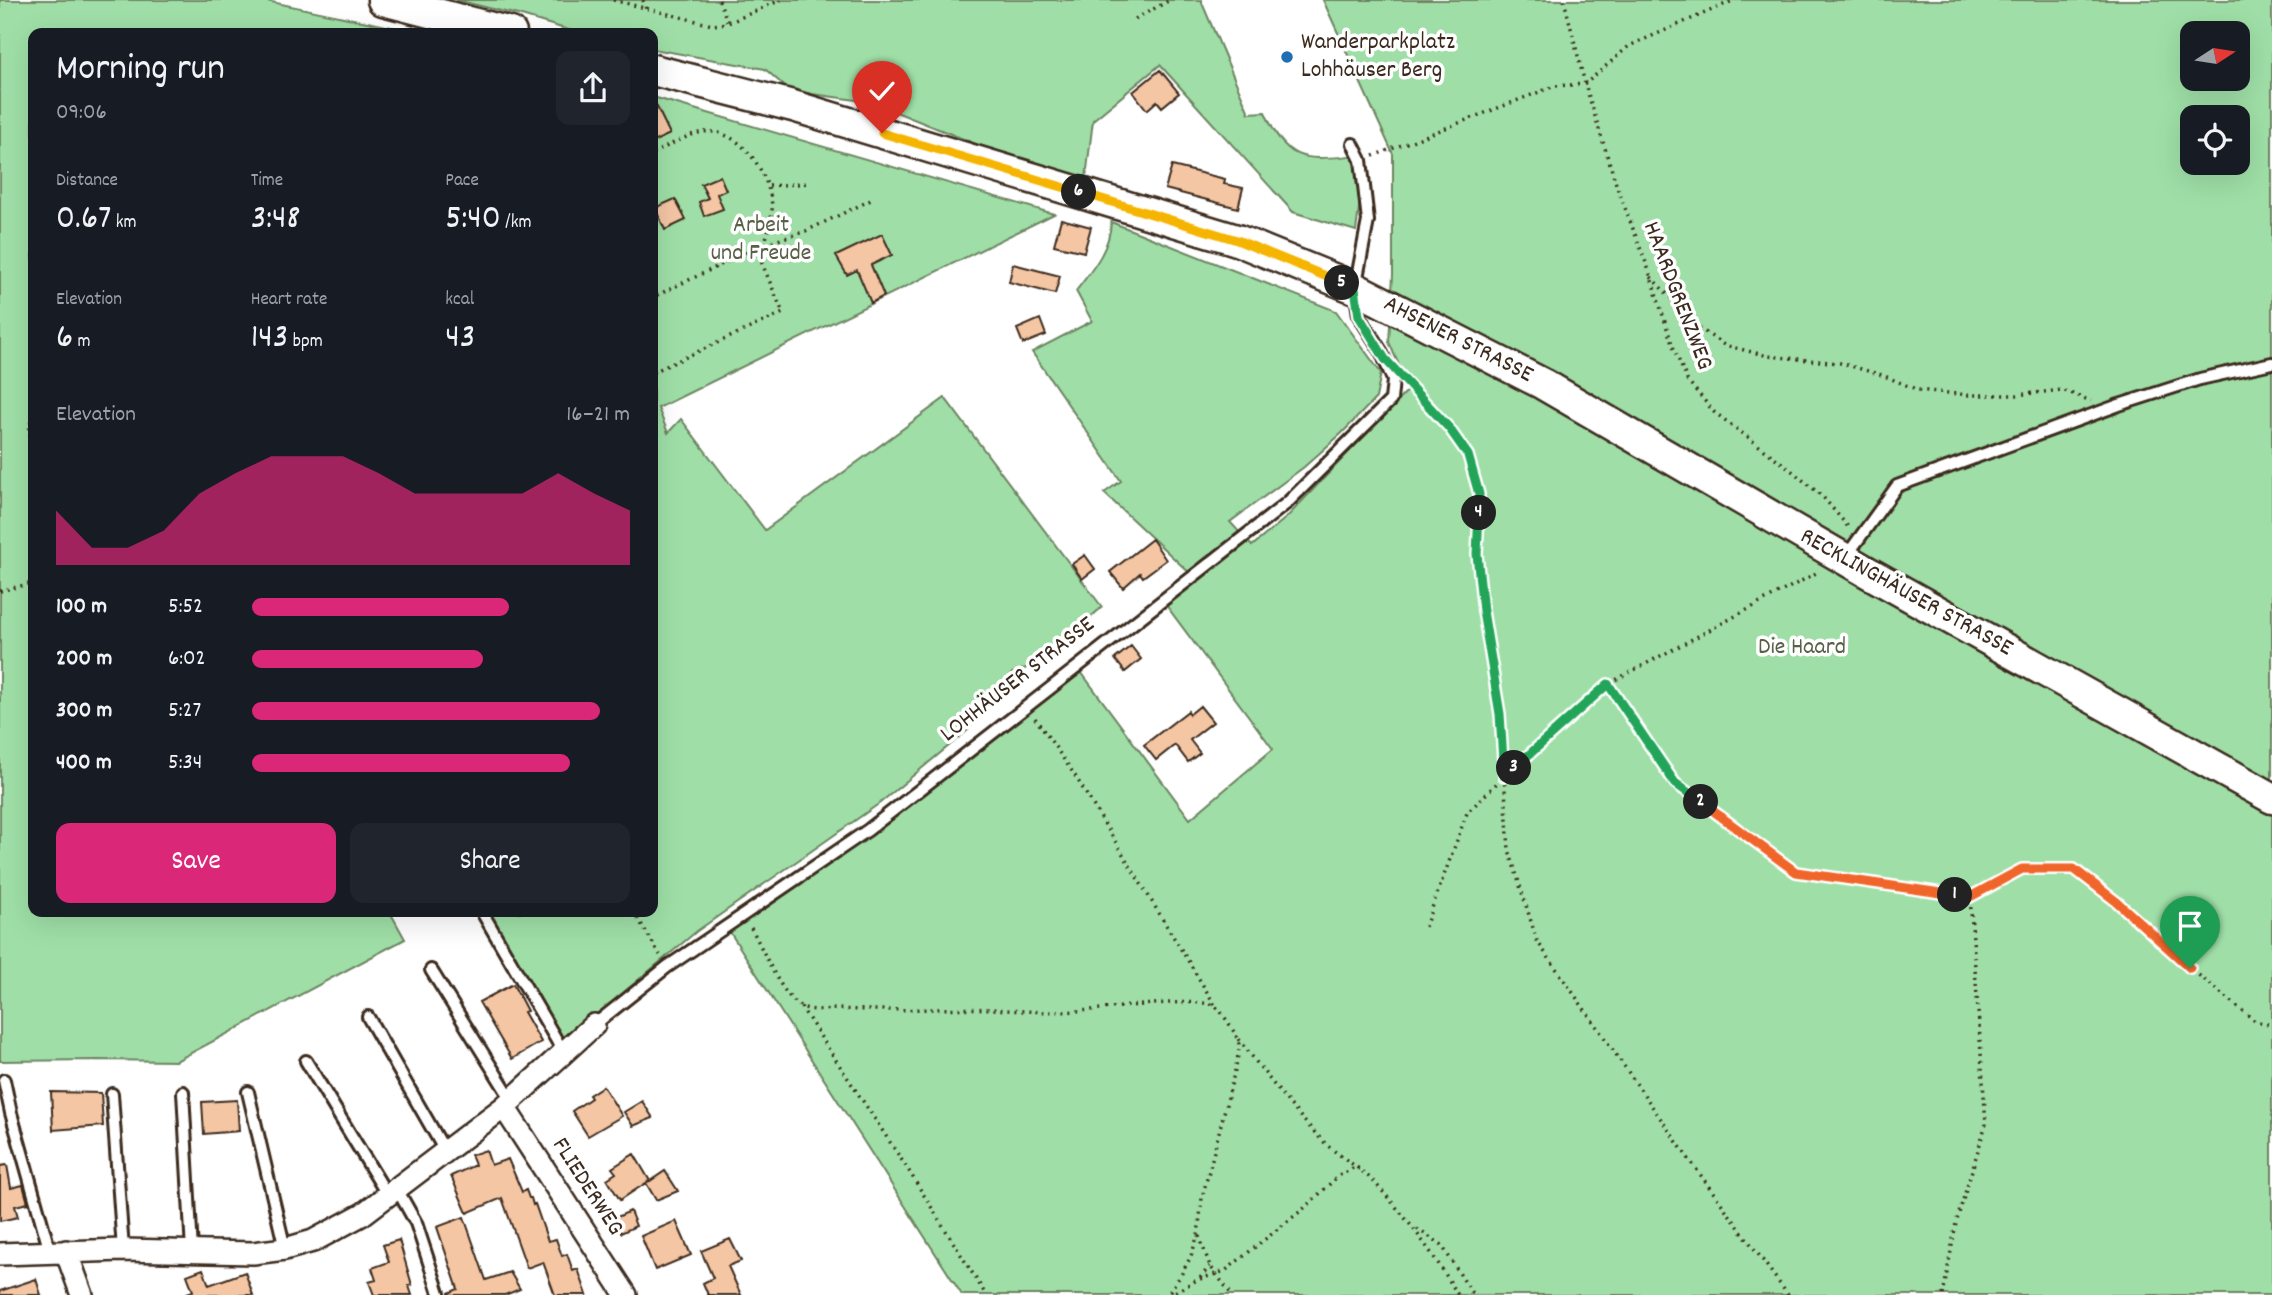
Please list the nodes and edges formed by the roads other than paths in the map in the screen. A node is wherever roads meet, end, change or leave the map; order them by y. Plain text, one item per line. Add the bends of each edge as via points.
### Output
1 (383, 0) edge
2 (492, 28) edge
3 (658, 71) edge
4 (1353, 144) dead end
5 (1355, 288) junction
6 (2272, 363) edge
7 (1543, 384) joint
8 (1851, 549) junction
9 (2272, 797) edge
10 (485, 917) edge
11 (431, 970) dead end
12 (368, 1017) dead end
13 (594, 1025) joint
14 (564, 1053) junction
15 (306, 1061) dead end
16 (4, 1080) dead end
17 (183, 1092) dead end
18 (248, 1092) dead end
19 (112, 1094) dead end
20 (508, 1104) junction
21 (445, 1151) junction
22 (392, 1192) junction
23 (285, 1249) junction
24 (123, 1250) junction
25 (58, 1251) junction
26 (192, 1251) junction
27 (0, 1254) edge
28 (439, 1293) dead end
29 (82, 1295) edge
30 (626, 1295) edge

1 - 2 main road
3 - 5 main road, AHSENER STRASSE via 793,106 1237,240
4 - 5 lane via 1361,160 1368,221
5 - 7 main road, AHSENER STRASSE
5 - 13 lane, LOHHÄUSER STRASSE via 1359,316 1393,380 1391,400 1287,503 868,830 667,967
6 - 8 lane via 2200,379 2119,405 1897,486
7 - 8 main road, RECKLINGHÄUSER STRASSE
8 - 9 main road, RECKLINGHÄUSER STRASSE
10 - 14 lane
11 - 20 lane
12 - 21 lane
13 - 14 street, LOHHÄUSER STRASSE
14 - 20 street, LOHHÄUSER STRASSE
15 - 22 lane
16 - 25 lane
17 - 26 lane
18 - 23 lane
19 - 24 lane
20 - 21 street, LOHHÄUSER STRASSE
20 - 30 street, FLIEDERWEG
21 - 22 street, LOHHÄUSER STRASSE
22 - 23 street, LOHHÄUSER STRASSE via 340,1228
22 - 28 lane via 416,1223
23 - 26 street, LOHHÄUSER STRASSE
24 - 25 street, LOHHÄUSER STRASSE
24 - 26 street, LOHHÄUSER STRASSE
25 - 27 street, LOHHÄUSER STRASSE
25 - 29 street

